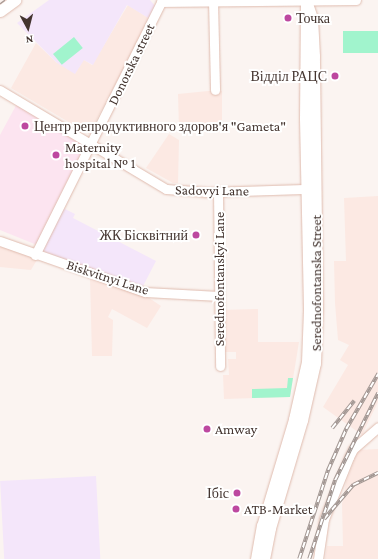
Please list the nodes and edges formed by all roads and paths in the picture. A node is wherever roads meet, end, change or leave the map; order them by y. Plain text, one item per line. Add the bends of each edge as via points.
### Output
1 (15, 0) edge
2 (213, 0) edge
3 (306, 0) edge
4 (356, 0) edge
5 (161, 1) edge
6 (0, 11) edge
7 (0, 90) edge
8 (215, 90) dead end
9 (92, 144) junction
10 (307, 189) junction
11 (218, 192) junction
12 (0, 241) edge
13 (35, 255) junction
14 (219, 296) junction
15 (220, 366) dead end
16 (378, 427) edge
17 (256, 559) edge
18 (264, 559) edge
19 (318, 559) edge

1 - 6 main road
2 - 3 street, Donorska street
2 - 5 street, Donorska street
2 - 8 street
3 - 4 street, Donorska street
3 - 10 main road, Serednofontanska Street via 304,18
3 - 18 main road, Serednofontanska Street via 312,18 314,56 317,309 315,363
5 - 9 street, Donorska street
7 - 9 street, Sadovyi Lane
9 - 11 street, Sadovyi Lane via 166,189
9 - 13 street, Donorska street
10 - 11 street, Sadovyi Lane
10 - 17 main road, Serednofontanska Street via 307,362 294,419 262,526
11 - 14 street, Serednofontanskyi Lane
12 - 13 street, Biskvitnyi Lane
13 - 14 street, Biskvitnyi Lane via 145,292
14 - 15 street, Serednofontanskyi Lane
16 - 19 street via 353,449 349,457 324,519

